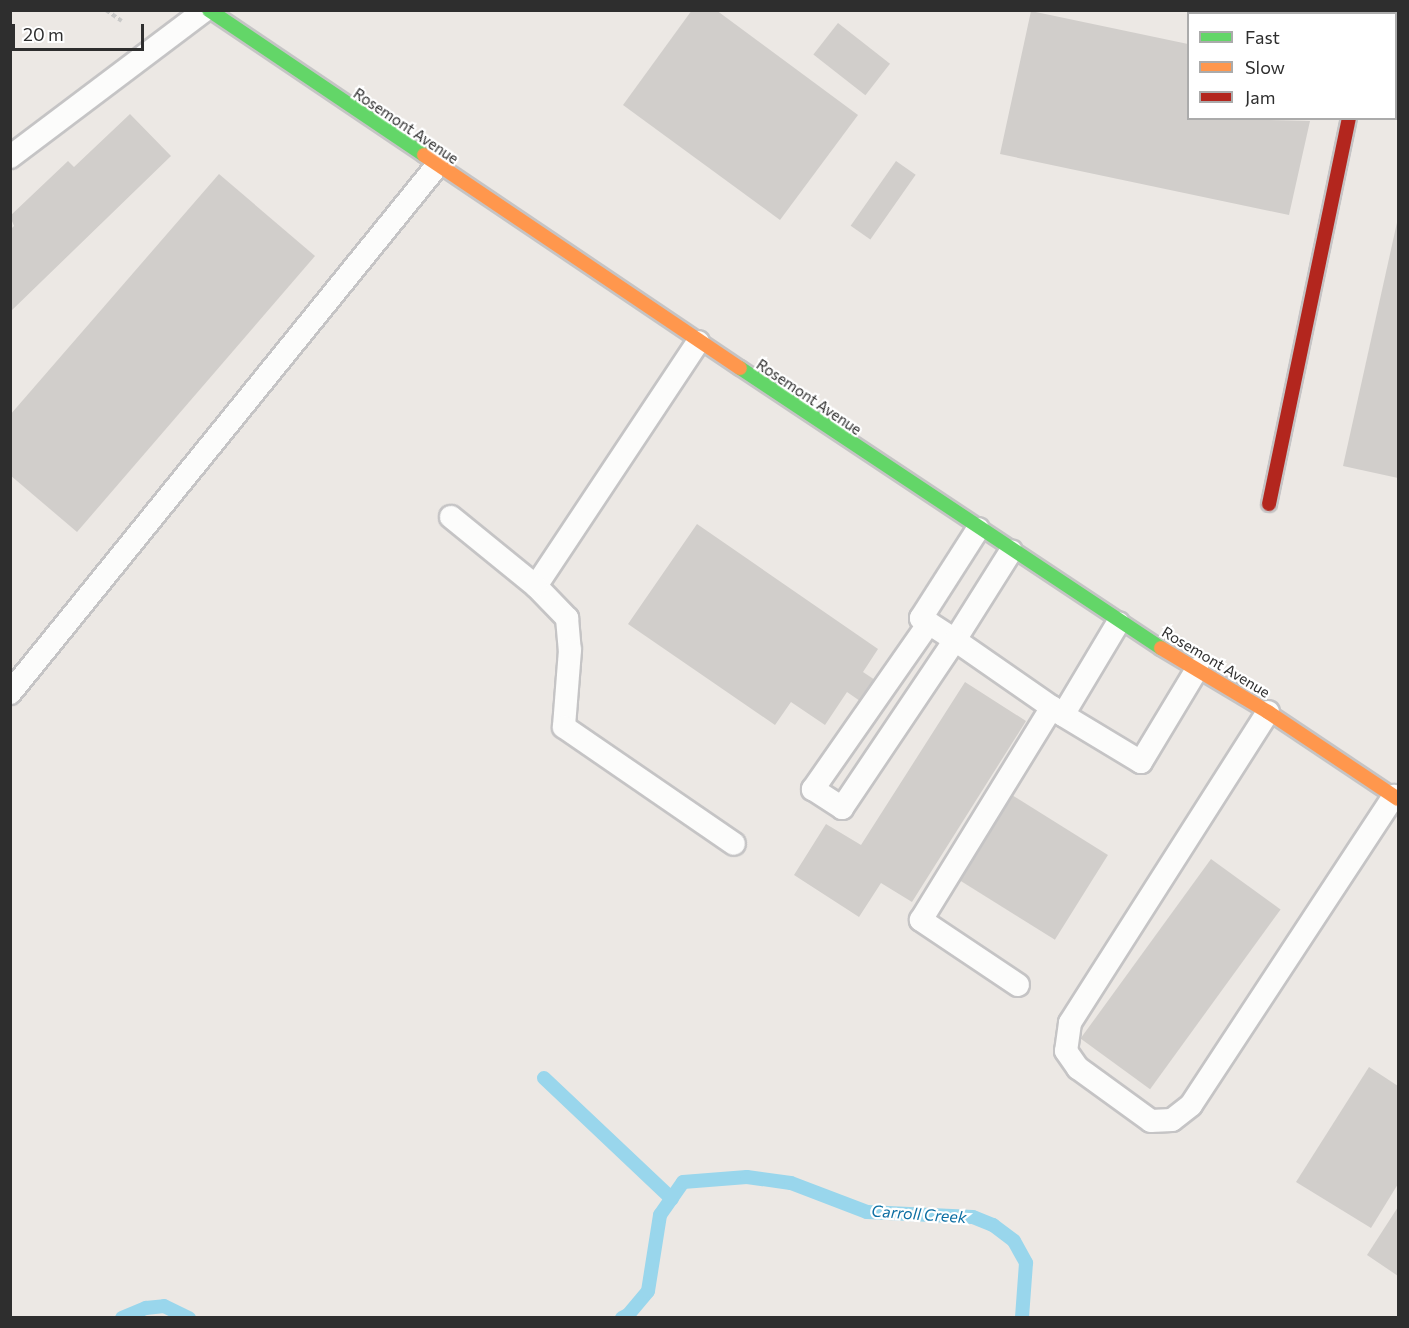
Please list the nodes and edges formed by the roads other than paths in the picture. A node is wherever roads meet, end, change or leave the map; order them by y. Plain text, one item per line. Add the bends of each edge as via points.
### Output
1 (207, 10) edge
2 (1349, 120) edge
3 (10, 157) edge
4 (436, 167) junction
5 (698, 342) junction
6 (1269, 504) dead end
7 (452, 517) dead end
8 (978, 529) junction
9 (1011, 551) junction
10 (536, 586) junction
11 (929, 623) junction
12 (1118, 623) junction
13 (955, 640) junction
14 (1197, 669) junction
15 (10, 693) edge
16 (1057, 711) junction
17 (1268, 712) junction
18 (1396, 797) edge
19 (734, 844) dead end
20 (1018, 985) dead end

1 - 3 lane
1 - 4 main road, Rosemont Avenue
2 - 6 main road
4 - 5 main road, Rosemont Avenue
4 - 15 lane
5 - 8 main road, Rosemont Avenue
5 - 10 lane
7 - 10 lane
8 - 9 main road, Rosemont Avenue
8 - 11 lane via 921,618
9 - 12 main road, Rosemont Avenue
9 - 13 lane
10 - 19 lane via 567,618 570,650 564,727
11 - 13 lane
11 - 13 lane via 813,789 842,807
12 - 14 main road, Rosemont Avenue
12 - 16 lane
13 - 16 lane
14 - 16 lane via 1141,762
14 - 17 main road, Rosemont Avenue
16 - 20 lane via 921,920
17 - 18 main road, Rosemont Avenue
17 - 18 lane via 1070,1023 1066,1051 1078,1068 1151,1121 1172,1120 1191,1105

